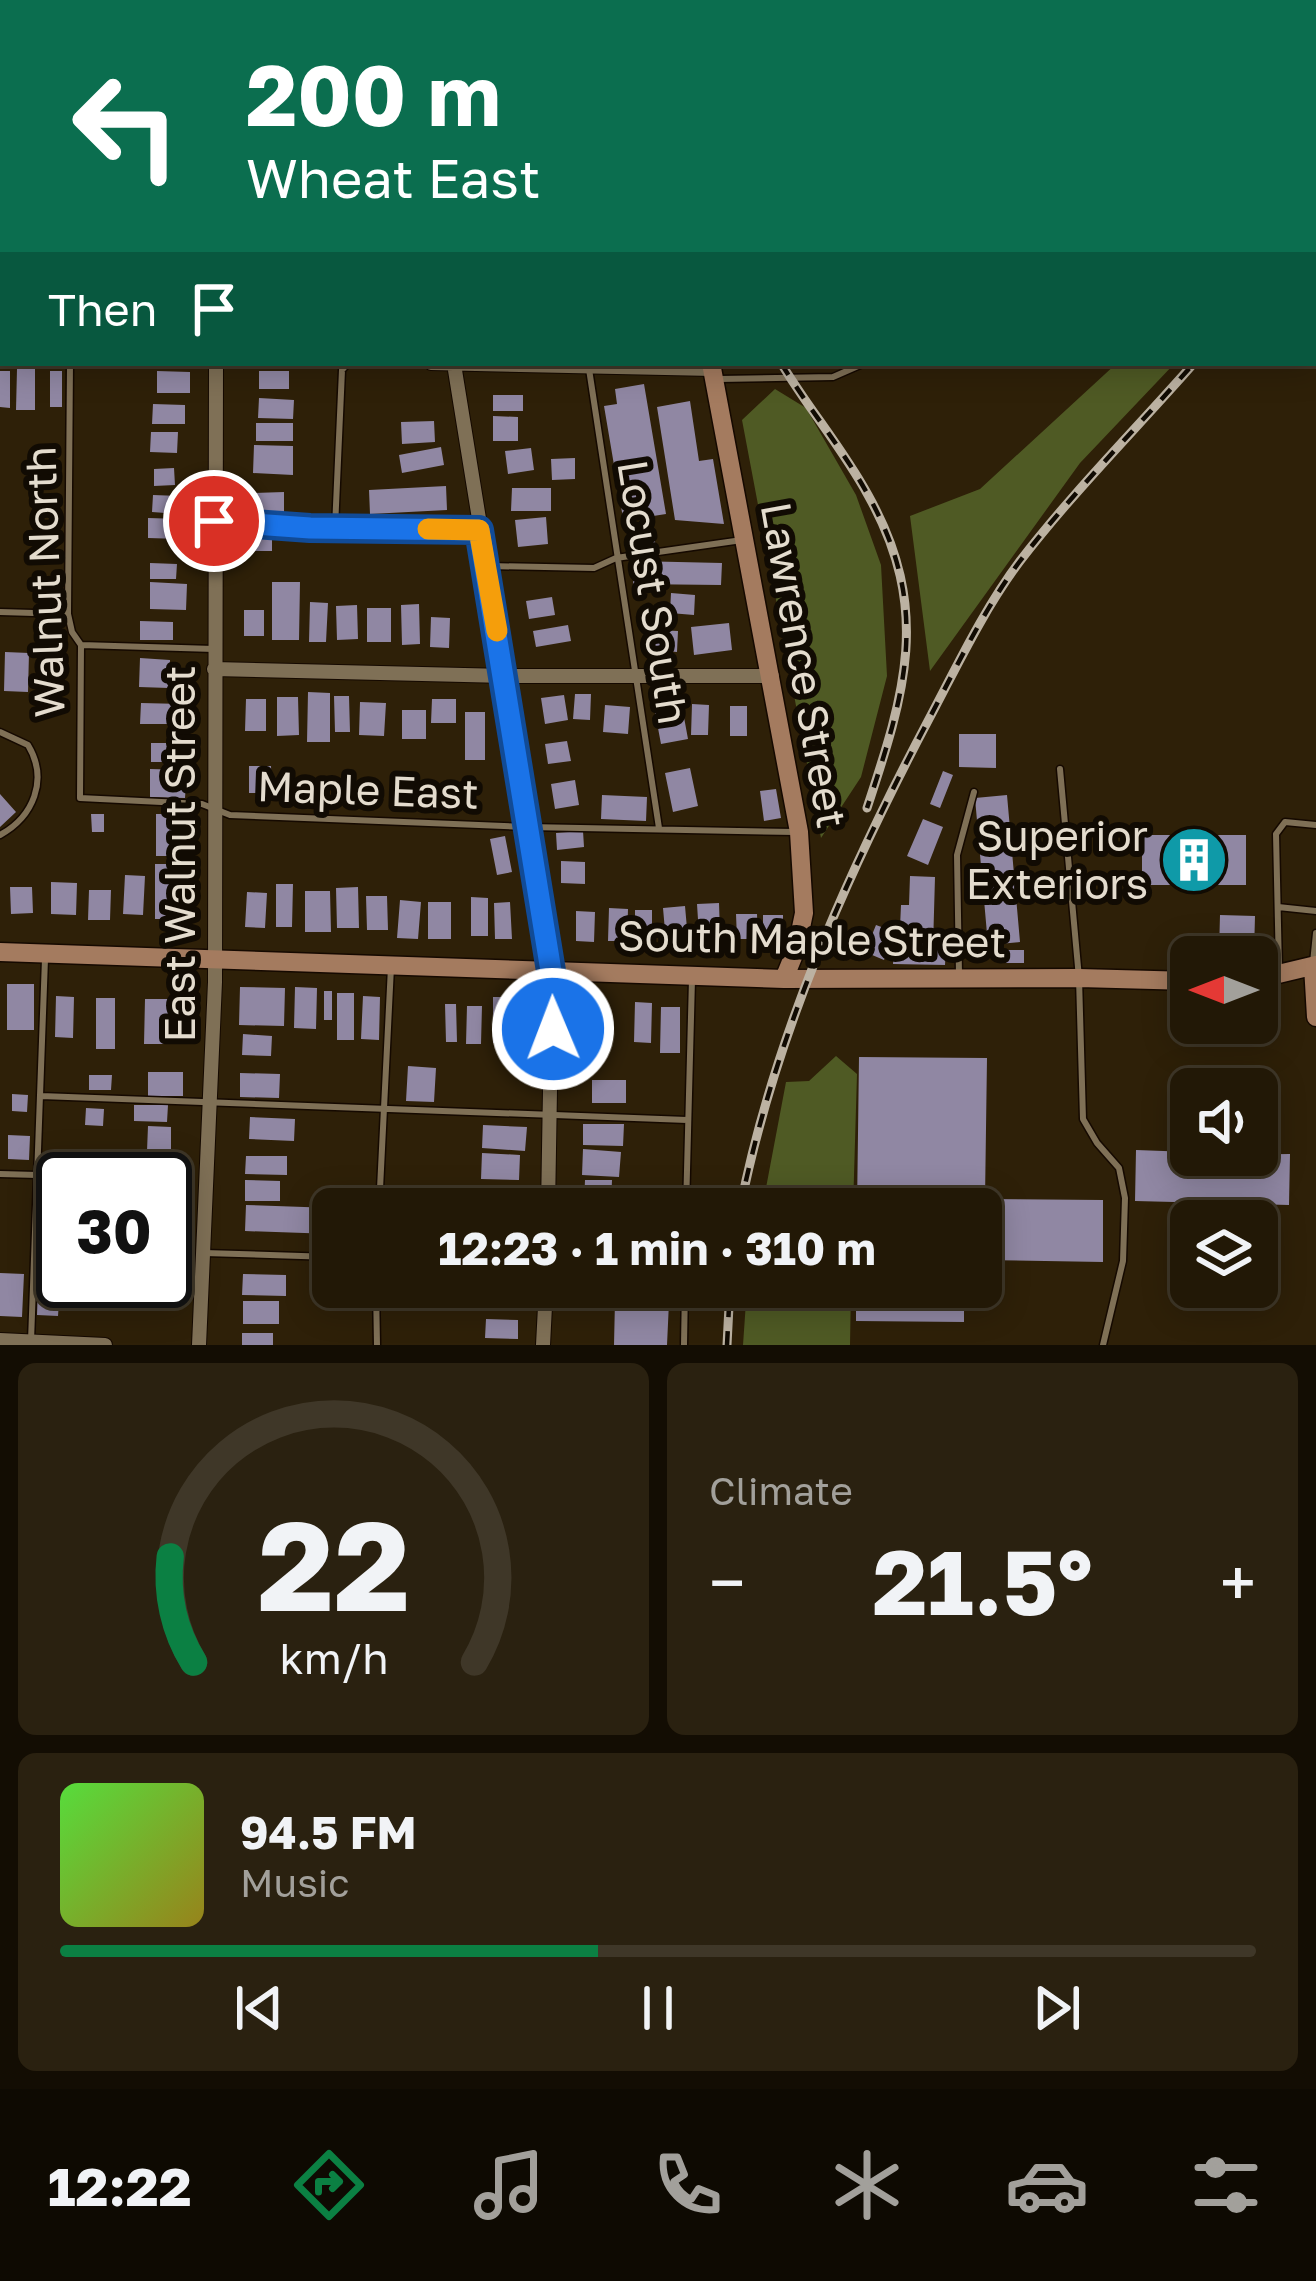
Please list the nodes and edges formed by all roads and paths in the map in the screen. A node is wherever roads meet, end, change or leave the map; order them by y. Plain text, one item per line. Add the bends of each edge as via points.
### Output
1 (70, 366) edge
2 (216, 366) edge
3 (345, 366) edge
4 (454, 366) edge
5 (589, 366) edge
6 (614, 366) edge
7 (859, 366) edge
8 (713, 370) edge
9 (214, 521) junction
10 (335, 528) junction
11 (479, 530) junction
12 (746, 539) junction
13 (616, 558) junction
14 (485, 566) junction
15 (0, 612) edge
16 (68, 614) junction
17 (81, 645) junction
18 (214, 649) junction
19 (214, 669) junction
20 (506, 676) junction
21 (637, 676) junction
22 (772, 676) junction
23 (0, 732) edge
24 (1060, 769) dead end
25 (974, 792) dead end
26 (80, 798) joint
27 (215, 809) junction
28 (1316, 825) edge
29 (528, 827) junction
30 (659, 828) junction
31 (799, 832) junction
32 (0, 835) edge
33 (1278, 907) junction
34 (1316, 911) edge
35 (1316, 933) edge
36 (0, 952) edge
37 (46, 953) junction
38 (215, 959) junction
39 (392, 963) junction
40 (1315, 966) edge
41 (551, 971) junction
42 (692, 975) junction
43 (1279, 975) joint
44 (959, 978) junction
45 (1079, 978) junction
46 (784, 979) junction
47 (1170, 981) edge
48 (1316, 1017) edge
49 (40, 1096) junction
50 (210, 1102) junction
51 (385, 1110) junction
52 (550, 1116) junction
53 (688, 1120) junction
54 (38, 1152) edge
55 (0, 1174) edge
56 (36, 1175) edge
57 (380, 1188) edge
58 (548, 1188) edge
59 (686, 1188) edge
60 (36, 1203) edge
61 (205, 1253) junction
62 (312, 1256) edge
63 (376, 1308) edge
64 (545, 1308) edge
65 (685, 1308) edge
66 (0, 1340) edge
67 (31, 1343) edge
68 (105, 1345) edge
69 (199, 1345) edge
70 (376, 1345) edge
71 (543, 1345) edge
72 (685, 1345) edge
73 (1102, 1345) edge

1 - 16 lane, Walnut North
2 - 9 street, East Walnut Street
3 - 10 lane
4 - 11 street
5 - 13 lane, Locust South
6 - 8 street
7 - 8 lane via 833,377
8 - 12 street, Lawrence Street
9 - 10 lane
9 - 18 street, East Walnut Street
10 - 11 lane
11 - 14 street
12 - 13 lane
12 - 22 street, Lawrence Street
13 - 14 lane via 594,568
13 - 21 lane, Locust South
14 - 20 street
15 - 16 lane
16 - 17 lane, Walnut North
17 - 18 lane
17 - 26 lane, Walnut North
18 - 19 street, East Walnut Street
19 - 20 street
19 - 27 street, East Walnut Street
20 - 21 street
20 - 29 street
21 - 22 street
21 - 30 lane, Locust South
22 - 31 street, Lawrence Street
23 - 32 lane via 28,745 38,780 27,817
24 - 45 lane
25 - 44 lane via 957,855
26 - 27 lane, Maple East
27 - 29 lane, Maple East
27 - 38 street, East Walnut Street
28 - 33 lane via 1285,822 1276,834
29 - 30 lane, Maple East
29 - 41 street
30 - 31 lane, Maple East
31 - 46 street, Lawrence Street via 804,913
33 - 34 lane
33 - 43 lane
35 - 40 lane
36 - 37 street, South Maple Street
37 - 38 street, South Maple Street
37 - 49 lane
38 - 39 street, South Maple Street
38 - 50 street, East Walnut Street
39 - 41 street, South Maple Street
39 - 51 lane
40 - 43 street
40 - 48 street
41 - 42 street, South Maple Street
41 - 52 street
42 - 46 street, South Maple Street
42 - 53 lane
44 - 45 street, South Maple Street
44 - 46 street, South Maple Street
45 - 47 street, South Maple Street
45 - 73 lane via 1083,1119 1119,1168 1125,1198 1124,1261
49 - 50 lane
49 - 54 lane
50 - 51 lane
50 - 61 street, East Walnut Street
51 - 52 lane
51 - 57 lane
52 - 53 lane
52 - 58 street
53 - 59 lane
55 - 56 lane
60 - 67 lane
61 - 62 lane
61 - 69 street, East Walnut Street
63 - 70 lane
64 - 71 street
65 - 72 lane
66 - 67 street
67 - 68 street

